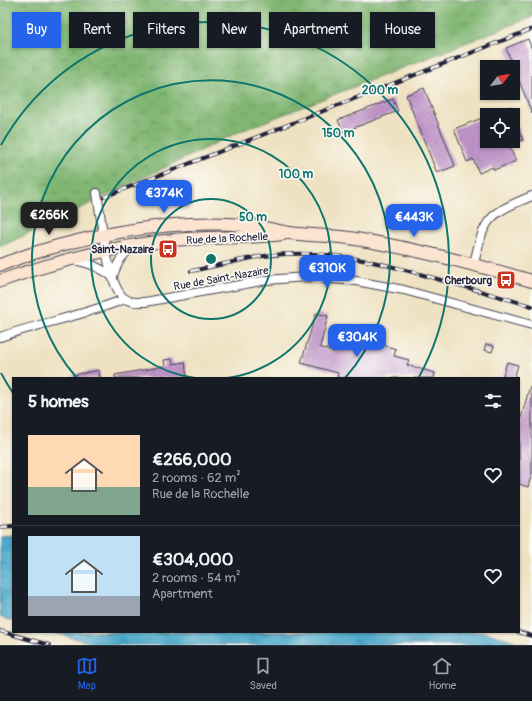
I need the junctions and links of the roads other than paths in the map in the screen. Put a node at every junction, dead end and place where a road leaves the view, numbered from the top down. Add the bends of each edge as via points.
1 (97, 193) dead end
2 (532, 196) edge
3 (290, 233) junction
4 (104, 236) junction
5 (135, 246) junction
6 (107, 250) junction
7 (69, 259) junction
8 (474, 264) junction
9 (0, 265) edge
10 (113, 277) junction
11 (532, 280) edge
12 (0, 281) edge
13 (125, 299) junction
14 (532, 325) edge
15 (0, 338) edge

1 - 4 street
2 - 8 street via 502,209 491,218 480,237
3 - 4 main road, Rue de la Rochelle via 245,225 211,224 163,226
3 - 5 main road, Rue de la Rochelle via 265,237 174,240
3 - 8 main road, Rue de la Rochelle via 357,239
4 - 6 street
4 - 9 main road, Rue de la Rochelle via 50,248
5 - 6 main road, Rue de la Rochelle
5 - 10 street via 119,260
6 - 7 main road, Rue de la Rochelle
6 - 10 street
7 - 10 street via 89,263
7 - 12 main road, Rue de la Rochelle
8 - 11 main road, Rue de la Rochelle
10 - 13 street via 116,287
13 - 14 street, Rue de Saint-Nazaire via 135,303 145,302 266,280 306,277 356,281 404,290
13 - 15 street, Rue de Saint-Nazaire

